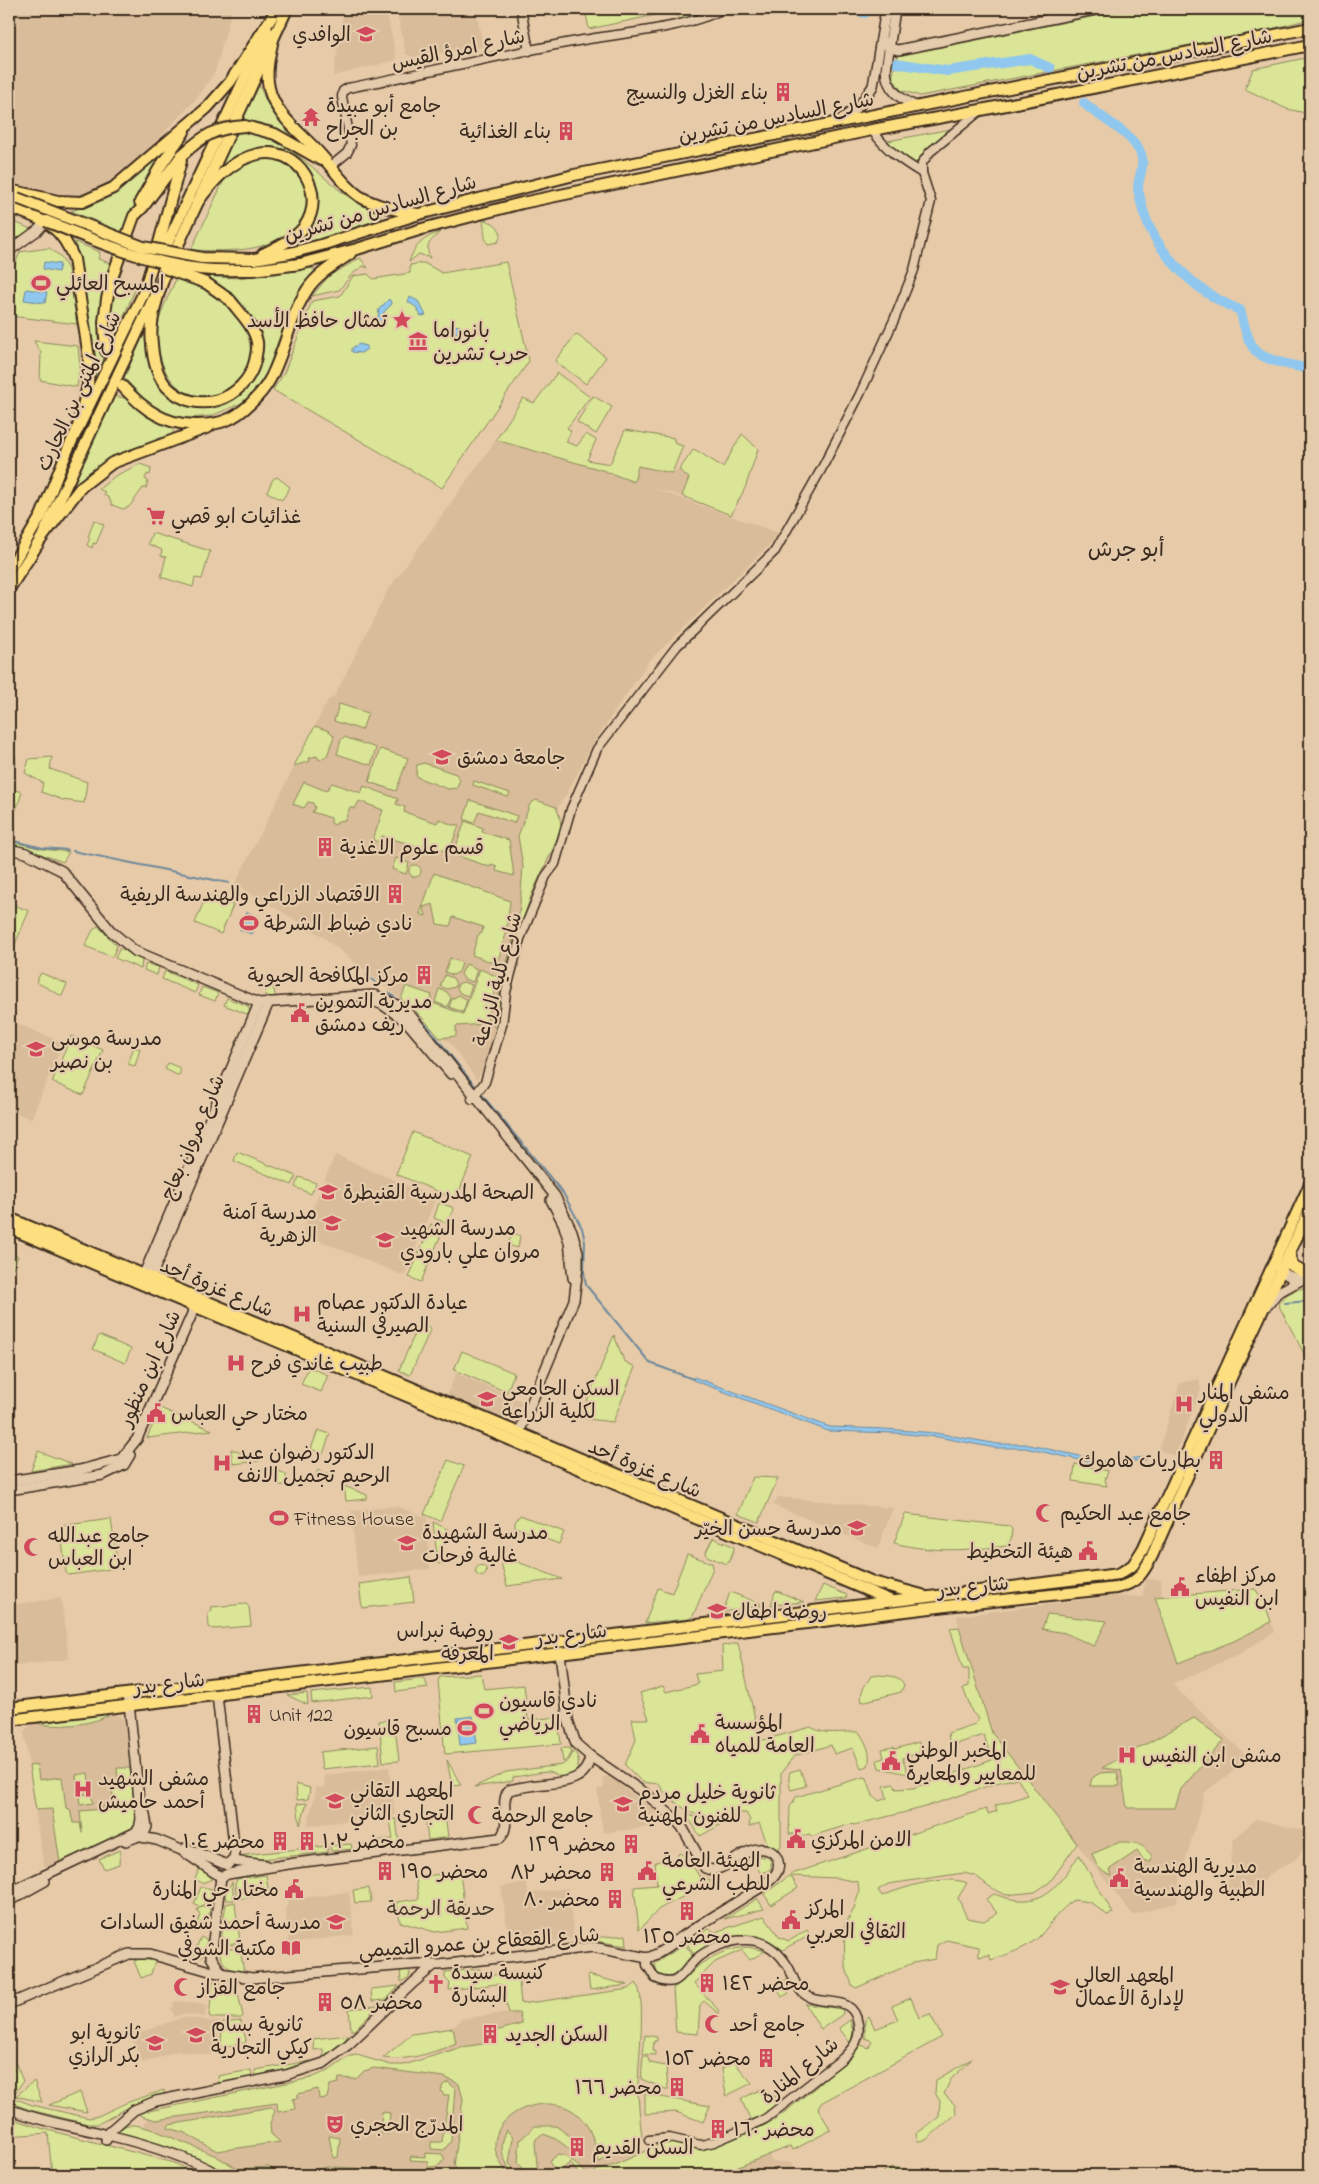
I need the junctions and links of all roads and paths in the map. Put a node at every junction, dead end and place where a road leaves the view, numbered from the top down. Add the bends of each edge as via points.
1 (277, 9) edge
2 (287, 9) edge
3 (521, 9) edge
4 (723, 9) edge
5 (886, 9) edge
6 (895, 9) edge
7 (1099, 9) edge
8 (1310, 28) edge
9 (274, 35) junction
10 (881, 40) junction
11 (1310, 45) edge
12 (890, 48) junction
13 (529, 51) junction
14 (917, 107) junction
15 (981, 110) junction
16 (834, 124) junction
17 (188, 125) junction
18 (872, 130) junction
19 (182, 155) junction
20 (330, 167) junction
21 (922, 173) junction
22 (9, 190) edge
23 (13, 196) edge
24 (197, 203) junction
25 (9, 207) edge
26 (9, 213) edge
27 (419, 214) junction
28 (134, 216) junction
29 (43, 220) junction
30 (98, 241) junction
31 (357, 249) junction
32 (9, 251) edge
33 (254, 259) junction
34 (164, 276) junction
35 (143, 294) junction
36 (106, 351) dead end
37 (122, 386) dead end
38 (227, 420) junction
39 (77, 431) junction
40 (41, 539) junction
41 (9, 570) edge
42 (9, 589) edge
43 (9, 848) edge
44 (264, 1002) junction
45 (474, 1097) junction
46 (1310, 1184) edge
47 (1310, 1209) edge
48 (9, 1218) edge
49 (1295, 1218) junction
50 (9, 1228) edge
51 (1290, 1253) junction
52 (1282, 1273) junction
53 (1308, 1275) edge
54 (145, 1281) junction
55 (1256, 1300) junction
56 (195, 1306) junction
57 (1262, 1313) junction
58 (519, 1433) junction
59 (135, 1443) junction
60 (9, 1481) edge
61 (9, 1490) edge
62 (1133, 1565) junction
63 (1114, 1576) junction
64 (1136, 1580) junction
65 (883, 1586) junction
66 (860, 1587) junction
67 (1116, 1588) junction
68 (940, 1596) junction
69 (893, 1602) junction
70 (860, 1606) junction
71 (912, 1611) junction
72 (890, 1613) junction
73 (559, 1642) junction
74 (560, 1653) junction
75 (128, 1694) junction
76 (217, 1695) junction
77 (9, 1708) edge
78 (130, 1709) junction
79 (9, 1720) edge
80 (590, 1756) junction
81 (141, 1830) junction
82 (273, 1866) junction
83 (224, 1868) junction
84 (9, 1892) edge
85 (9, 1901) edge
86 (211, 1957) junction
87 (647, 1958) junction
88 (410, 1964) junction
89 (433, 1966) junction
90 (196, 1967) junction
91 (222, 1974) junction
92 (413, 1983) junction
93 (9, 2004) edge
94 (9, 2108) edge
95 (9, 2115) edge
96 (107, 2137) junction
97 (649, 2140) dead end
98 (208, 2175) edge
99 (219, 2175) edge

1 - 17 main road via 230,82
1 - 35 main road, شارع المثنى بن الحارث
2 - 9 main road
3 - 13 street
4 - 13 street, شارع امرؤ القيس via 679,23
5 - 10 main road
6 - 12 main road
7 - 12 main road via 898,50
8 - 14 main road, شارع السادس من تشرين
9 - 20 main road via 267,69 268,87 273,99
9 - 24 main road
10 - 12 main road
10 - 16 main road via 871,91 860,105
11 - 15 main road, شارع السادس من تشرين
12 - 14 main road via 886,70 889,85 899,97
13 - 20 street, شارع امرؤ القيس via 346,88 342,97 351,145 347,153
14 - 16 main road, شارع السادس من تشرين
15 - 18 main road, شارع السادس من تشرين
15 - 21 street via 930,152 922,163
16 - 27 main road, شارع السادس من تشرين via 574,175
17 - 22 main road via 113,188 82,202 58,201
17 - 28 main road via 160,167
18 - 21 street via 882,145
18 - 31 main road, شارع السادس من تشرين via 522,202
19 - 20 main road, bridge via 212,132 245,126 275,134
19 - 28 main road
19 - 35 main road
20 - 27 main road via 360,196 387,208
21 - 45 street, شارع كلية الزراعة via 931,201 914,270 864,386 775,551 677,646 598,749 572,809 554,864 520,939 506,992 502,1025 485,1082
23 - 33 main road, شارع السادس من تشرين, bridge via 143,247 202,258
24 - 33 main road via 216,179 234,164 260,153 277,154 304,171 312,187 310,216 296,235
24 - 34 main road
25 - 29 main road
26 - 29 main road
27 - 33 main road, شارع السادس من تشرين via 321,245
28 - 36 main road via 107,299 104,322
29 - 30 main road, bridge
29 - 32 main road via 38,230
29 - 39 main road via 68,244 74,259 84,319 90,358 88,385
30 - 31 main road, شارع السادس من تشرين, bridge via 138,255 200,269 254,270 300,264
30 - 34 main road, bridge via 136,260 206,283 230,300 246,319 257,343 254,367 241,388 230,396 217,401 190,400 168,387 161,378 155,361 152,333
31 - 38 main road via 322,273 308,288 269,381 241,411
34 - 40 main road, شارع المثنى بن الحارث
35 - 39 main road, شارع المثنى بن الحارث
37 - 38 main road via 138,402 174,422 204,424
38 - 40 main road via 112,463 81,487
39 - 41 main road, شارع المثنى بن الحارث via 41,516
40 - 42 main road, شارع المثنى بن الحارث
43 - 44 main road via 62,871 111,931 135,951
44 - 45 main road via 358,995 383,1005 407,1022
44 - 54 main road, شارع مروان بعاج
45 - 58 main road via 550,1198 566,1232 576,1284 574,1300
46 - 49 main road
47 - 51 main road
48 - 54 main road, شارع غزوة أحد
49 - 52 main road via 1278,1264
49 - 55 main road
50 - 54 main road, شارع غزوة أحد
51 - 52 main road
51 - 53 main road via 1292,1266
52 - 53 main road
52 - 55 main road via 1266,1283
52 - 57 main road
53 - 57 main road via 1277,1293
54 - 56 main road, شارع غزوة أحد
54 - 58 main road, شارع غزوة أحد
55 - 62 main road
56 - 59 main road, شارع ابن منظور
56 - 66 main road, شارع غزوة أحد
57 - 64 main road via 1152,1556
58 - 65 main road, شارع غزوة أحد
59 - 60 main road, شارع ابن منظور via 121,1459 108,1463
59 - 61 main road, شارع ابن منظور via 124,1465 103,1475
62 - 63 main road, شارع بدر
62 - 64 main road via 1137,1570
63 - 67 main road
63 - 68 main road, شارع بدر
64 - 67 main road, شارع بدر
65 - 68 main road, شارع غزوة أحد via 925,1596
65 - 69 main road via 891,1593
66 - 69 main road, شارع غزوة أحد
66 - 70 main road via 866,1597
67 - 71 main road, شارع بدر
68 - 69 main road, شارع بدر
69 - 70 main road, شارع بدر
69 - 71 main road, شارع غزوة أحد
69 - 72 main road
70 - 73 main road, شارع بدر
71 - 72 main road, شارع بدر
72 - 74 main road, شارع بدر
73 - 74 main road
73 - 75 main road, شارع بدر
74 - 76 main road, شارع بدر
74 - 80 main road via 571,1735
75 - 77 main road, شارع بدر
75 - 78 main road
76 - 78 main road, شارع بدر
76 - 83 main road via 235,1852
78 - 79 main road, شارع بدر
78 - 81 main road
80 - 82 main road via 587,1767 577,1778 509,1790 505,1797 506,1830 500,1838
80 - 87 main road via 646,1794 673,1817 707,1869 717,1869 753,1850 768,1851 778,1860 777,1872 767,1882
81 - 83 main road
81 - 84 main road
81 - 85 main road
82 - 83 main road
82 - 83 main road
83 - 86 main road
86 - 90 main road
86 - 91 main road
87 - 89 main road, شارع القعقاع بن عمرو التميمي via 593,1947
87 - 97 street, شارع المنارة via 655,1978 669,1982 678,1978 702,1954 743,1940 760,1942 774,1949 784,1960 803,1993 811,1998 847,2006 854,2013 859,2028 855,2044 843,2058 758,2123 700,2145 669,2138
88 - 89 main road, شارع القعقاع بن عمرو التميمي
88 - 91 main road, شارع القعقاع بن عمرو التميمي via 252,1978
88 - 92 main road via 416,1971
89 - 92 main road
90 - 91 main road, شارع القعقاع بن عمرو التميمي
90 - 93 main road, شارع القعقاع بن عمرو التميمي via 150,1954 130,1954
92 - 96 main road via 349,2044 324,2063 286,2075 156,2101 134,2110
94 - 96 main road
95 - 96 main road via 33,2123
96 - 98 main road
96 - 99 main road via 191,2161

